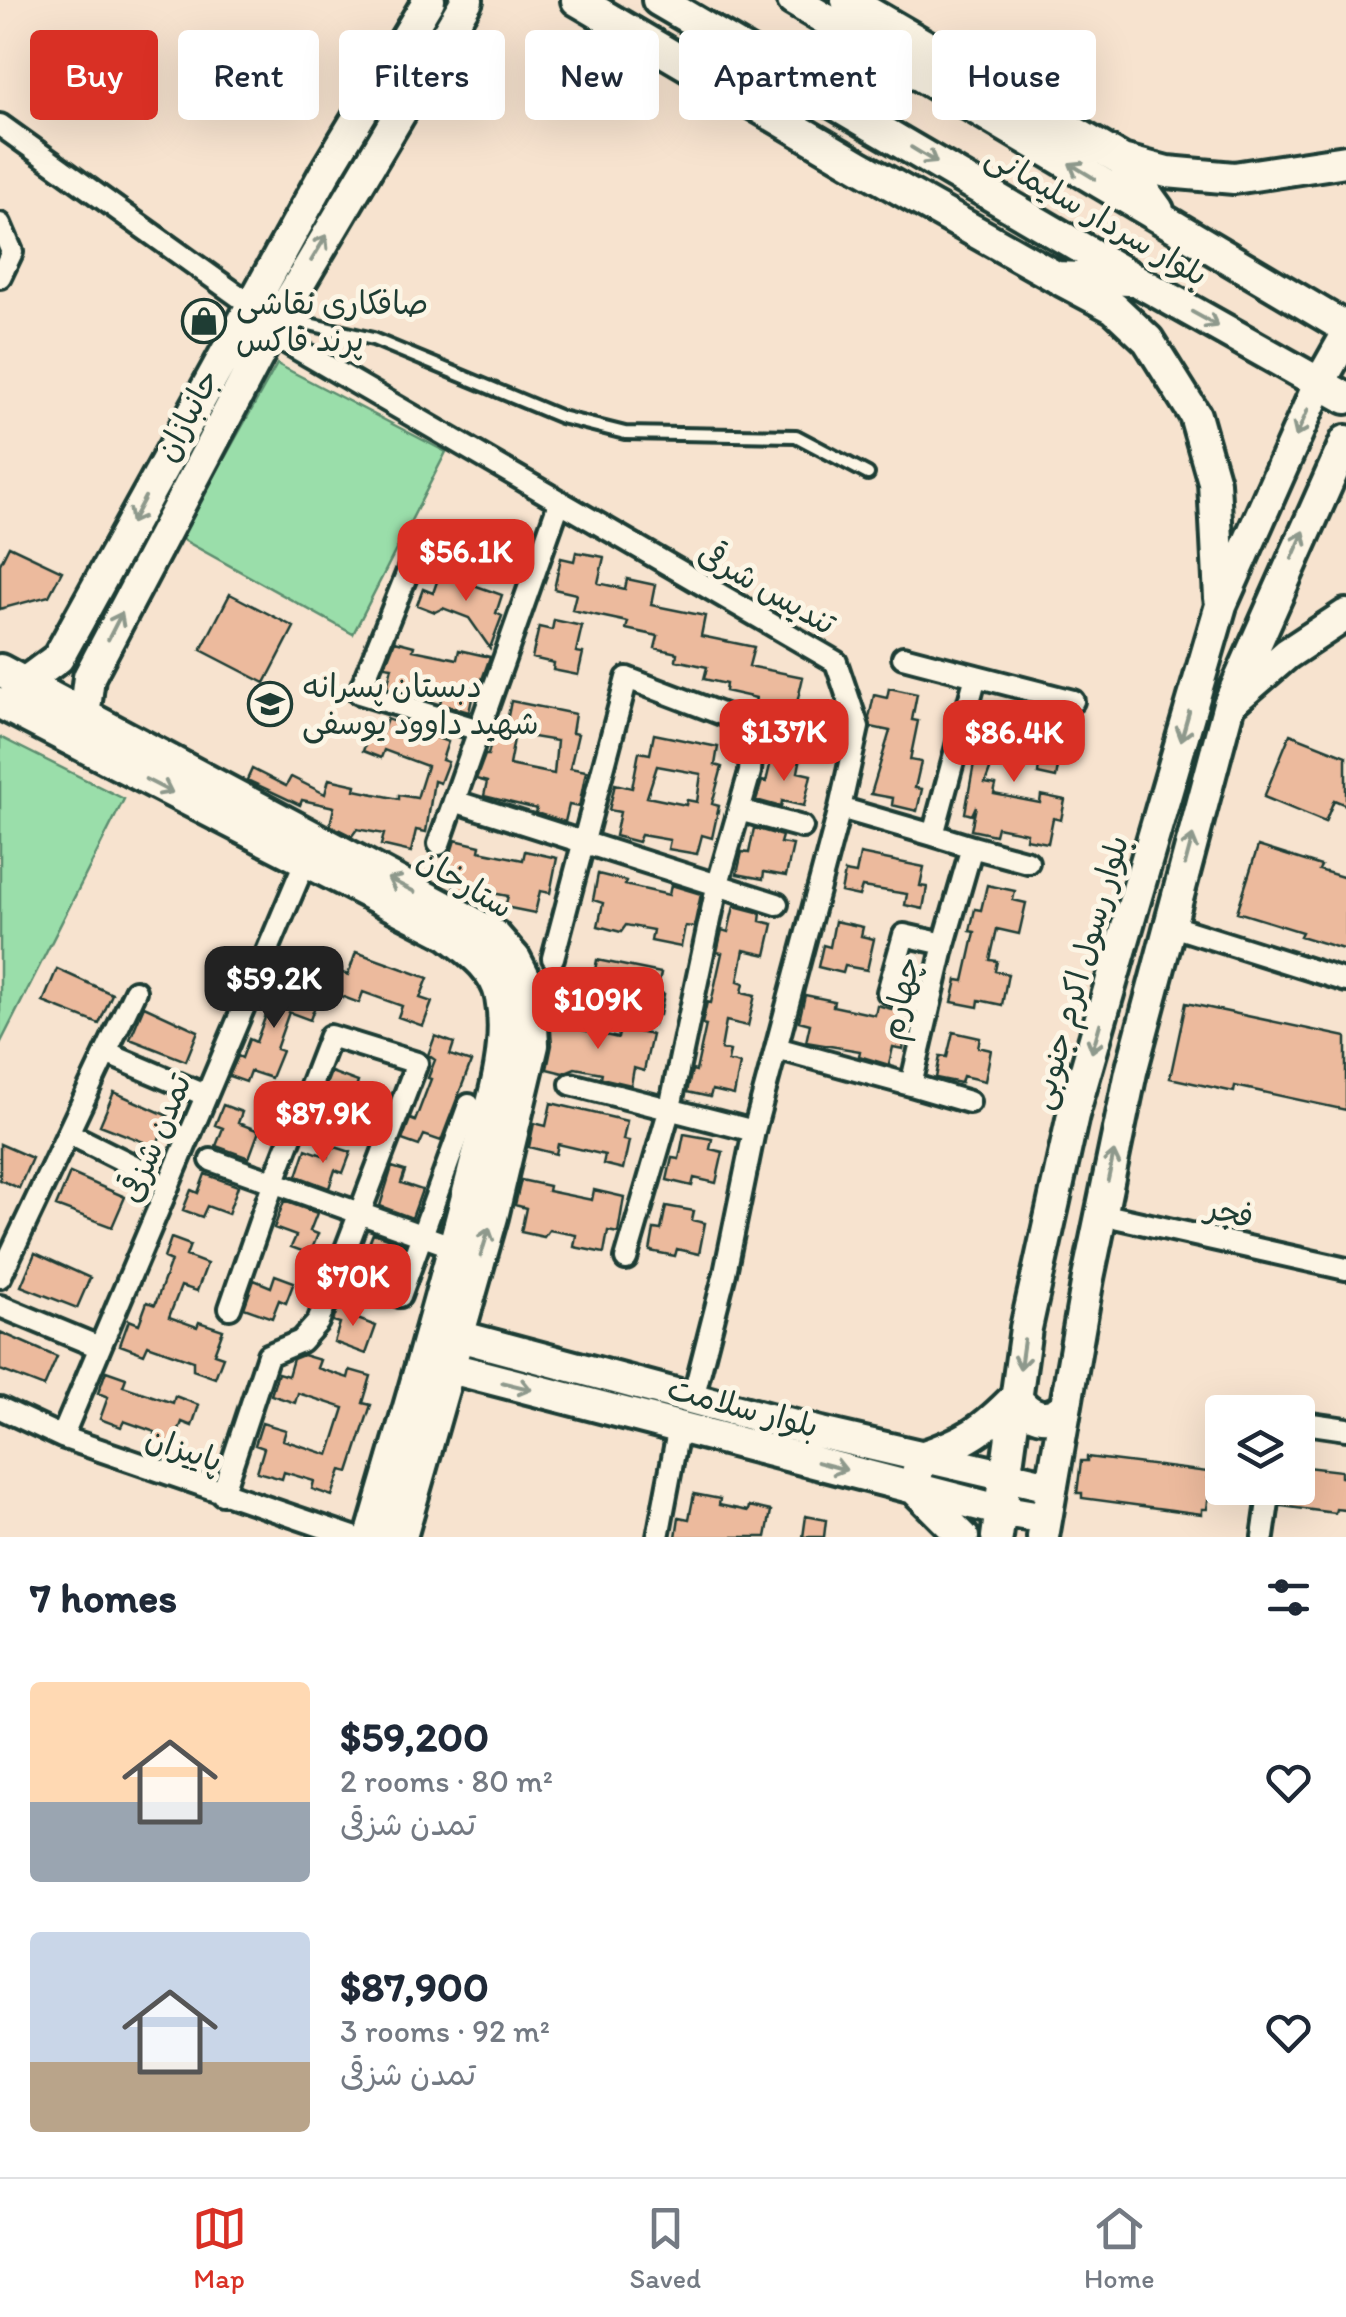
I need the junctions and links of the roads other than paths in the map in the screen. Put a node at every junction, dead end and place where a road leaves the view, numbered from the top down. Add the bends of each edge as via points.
1 (429, 0) edge
2 (466, 0) edge
3 (577, 0) edge
4 (658, 0) edge
5 (793, 0) edge
6 (847, 0) edge
7 (914, 56) junction
8 (0, 124) edge
9 (880, 128) junction
10 (1122, 160) junction
11 (1346, 161) edge
12 (859, 166) junction
13 (1166, 220) junction
14 (0, 224) edge
15 (0, 277) edge
16 (1056, 277) junction
17 (1136, 280) junction
18 (250, 305) junction
19 (1346, 328) edge
20 (270, 333) junction
21 (1346, 336) edge
22 (1333, 391) edge
23 (1346, 441) edge
24 (868, 474) dead end
25 (558, 503) junction
26 (416, 554) dead end
27 (1220, 604) junction
28 (1346, 615) edge
29 (903, 657) dead end
30 (976, 676) junction
31 (8, 691) edge
32 (1073, 701) dead end
33 (1229, 704) junction
34 (78, 729) junction
35 (480, 730) junction
36 (454, 802) junction
37 (840, 808) junction
38 (740, 810) junction
39 (802, 827) dead end
40 (934, 834) junction
41 (440, 844) dead end
42 (584, 844) junction
43 (972, 847) junction
44 (306, 862) junction
45 (1028, 862) dead end
46 (717, 887) junction
47 (778, 904) dead end
48 (1169, 925) junction
49 (944, 944) junction
50 (553, 958) dead end
51 (1346, 981) edge
52 (135, 991) dead end
53 (929, 1006) junction
54 (776, 1048) junction
55 (106, 1053) junction
56 (571, 1084) dead end
57 (911, 1085) junction
58 (205, 1096) junction
59 (969, 1102) dead end
60 (469, 1106) dead end
61 (670, 1108) junction
62 (754, 1131) junction
63 (68, 1133) junction
64 (211, 1160) dead end
65 (144, 1171) dead end
66 (274, 1181) junction
67 (360, 1213) junction
68 (1101, 1214) junction
69 (422, 1235) junction
70 (454, 1247) junction
71 (626, 1259) dead end
72 (1346, 1269) edge
73 (337, 1273) junction
74 (0, 1277) edge
75 (0, 1306) edge
76 (230, 1308) dead end
77 (445, 1332) junction
78 (99, 1347) junction
79 (436, 1364) junction
80 (1016, 1397) junction
81 (693, 1398) junction
82 (1065, 1406) junction
83 (0, 1408) edge
84 (1315, 1424) edge
85 (679, 1426) junction
86 (1346, 1429) edge
87 (62, 1438) junction
88 (921, 1457) junction
89 (1004, 1477) junction
90 (1050, 1486) junction
91 (914, 1488) junction
92 (222, 1494) junction
93 (1268, 1505) edge
94 (998, 1524) edge
95 (1044, 1527) edge
96 (352, 1537) edge
97 (372, 1537) edge
98 (401, 1537) edge
99 (658, 1537) edge
100 (963, 1537) edge
101 (1263, 1537) edge

1 - 18 main road, جانبازان
20 -> 2 main road, جانبازان
3 - 12 main road
4 - 9 main road, بلوار سردار سلیمانی
5 - 7 main road, بلوار سردار سلیمانی
6 - 7 main road
7 - 10 main road
13 -> 7 main road, بلوار سردار سلیمانی
8 - 18 street
9 - 12 main road
9 -> 17 main road, بلوار سردار سلیمانی
10 - 11 main road via 1234,178
10 - 13 main road
12 - 16 main road
13 - 19 main road, بلوار سردار سلیمانی
14 - 15 street via 12,252
16 - 17 main road
16 - 27 main road via 1114,308 1148,340 1195,415 1214,482
17 -> 22 main road, بلوار سردار سلیمانی
18 -> 31 main road, جانبازان via 58,658
20 - 24 lane via 301,322 374,339 560,418 625,433 796,436
20 - 25 street, تندیس شرقی
34 -> 20 main road, جانبازان via 89,678
21 - 22 main road, بلوار رسول اکرم جنوبی
22 -> 27 main road, بلوار رسول اکرم جنوبی
33 -> 23 main road
25 - 35 street
25 - 37 street, تندیس شرقی via 836,662 858,726
26 - 35 street via 359,693
27 -> 80 main road, بلوار رسول اکرم جنوبی via 1074,1115
28 - 33 main road
29 - 30 street
30 - 32 street
30 - 40 street
31 - 34 main road
48 -> 33 main road
34 -> 44 main road, ستارخان
77 -> 34 main road, ستارخان via 492,1218 533,1046 530,988 516,959 465,918
35 - 36 street
36 - 41 street
36 - 42 street
37 - 40 street
37 - 54 street, تندیس شرقی
38 - 39 street
38 - 42 street via 753,726 627,678
38 - 46 street
40 - 43 street
42 - 46 street
42 - 50 street
43 - 45 street
43 - 49 street, چهارم
44 - 58 street, تمدن شزقی
44 - 70 main road, ستارخان via 448,934 480,960 500,993 500,1067
46 - 47 street
46 - 61 street
48 - 51 street
68 -> 48 main road
49 - 53 street, چهارم
49 - 53 street via 904,935 888,992
52 - 55 street
53 - 57 street, چهارم
54 - 57 street, چهارم
54 - 62 street, تندیس شرقی
55 - 58 street
55 - 63 street
56 - 61 street
57 - 59 street
58 - 78 street, تمدن شزقی
60 - 69 street
61 - 62 street
61 - 71 street
62 - 81 street, تندیس شرقی
63 - 65 street
63 - 74 street
64 - 66 street
66 - 67 street
66 - 67 street via 330,1036 415,1062
66 - 76 street
67 - 69 street
67 - 73 street
68 - 72 street, فجر
68 - 82 main road
69 - 70 street
69 - 73 street via 400,1296
70 - 77 main road, ستارخان
73 - 92 street via 318,1322 301,1341 268,1354
75 - 78 street
77 - 79 main road
77 - 81 main road, بلوار سلامت
78 - 87 street, تمدن شزقی
79 -> 85 main road, بلوار سلامت
79 - 97 main road
79 - 98 main road
80 - 82 main road via 1038,1416
80 - 88 main road via 988,1426
80 - 89 main road, بلوار رسول اکرم جنوبی
81 - 88 main road, بلوار سلامت
82 - 90 main road
83 - 87 street, پاییزان
84 - 86 street
85 -> 91 main road, بلوار سلامت
85 - 99 street
87 - 92 street, پاییزان
88 - 89 main road, بلوار سلامت
88 - 91 main road
89 - 90 main road, بلوار سلامت
89 - 94 main road, بلوار رسول اکرم جنوبی
90 - 95 main road
91 - 94 main road, بلوار سلامت
91 - 100 main road
92 - 96 street, پاییزان
93 - 101 street
94 - 95 main road, بلوار سلامت

